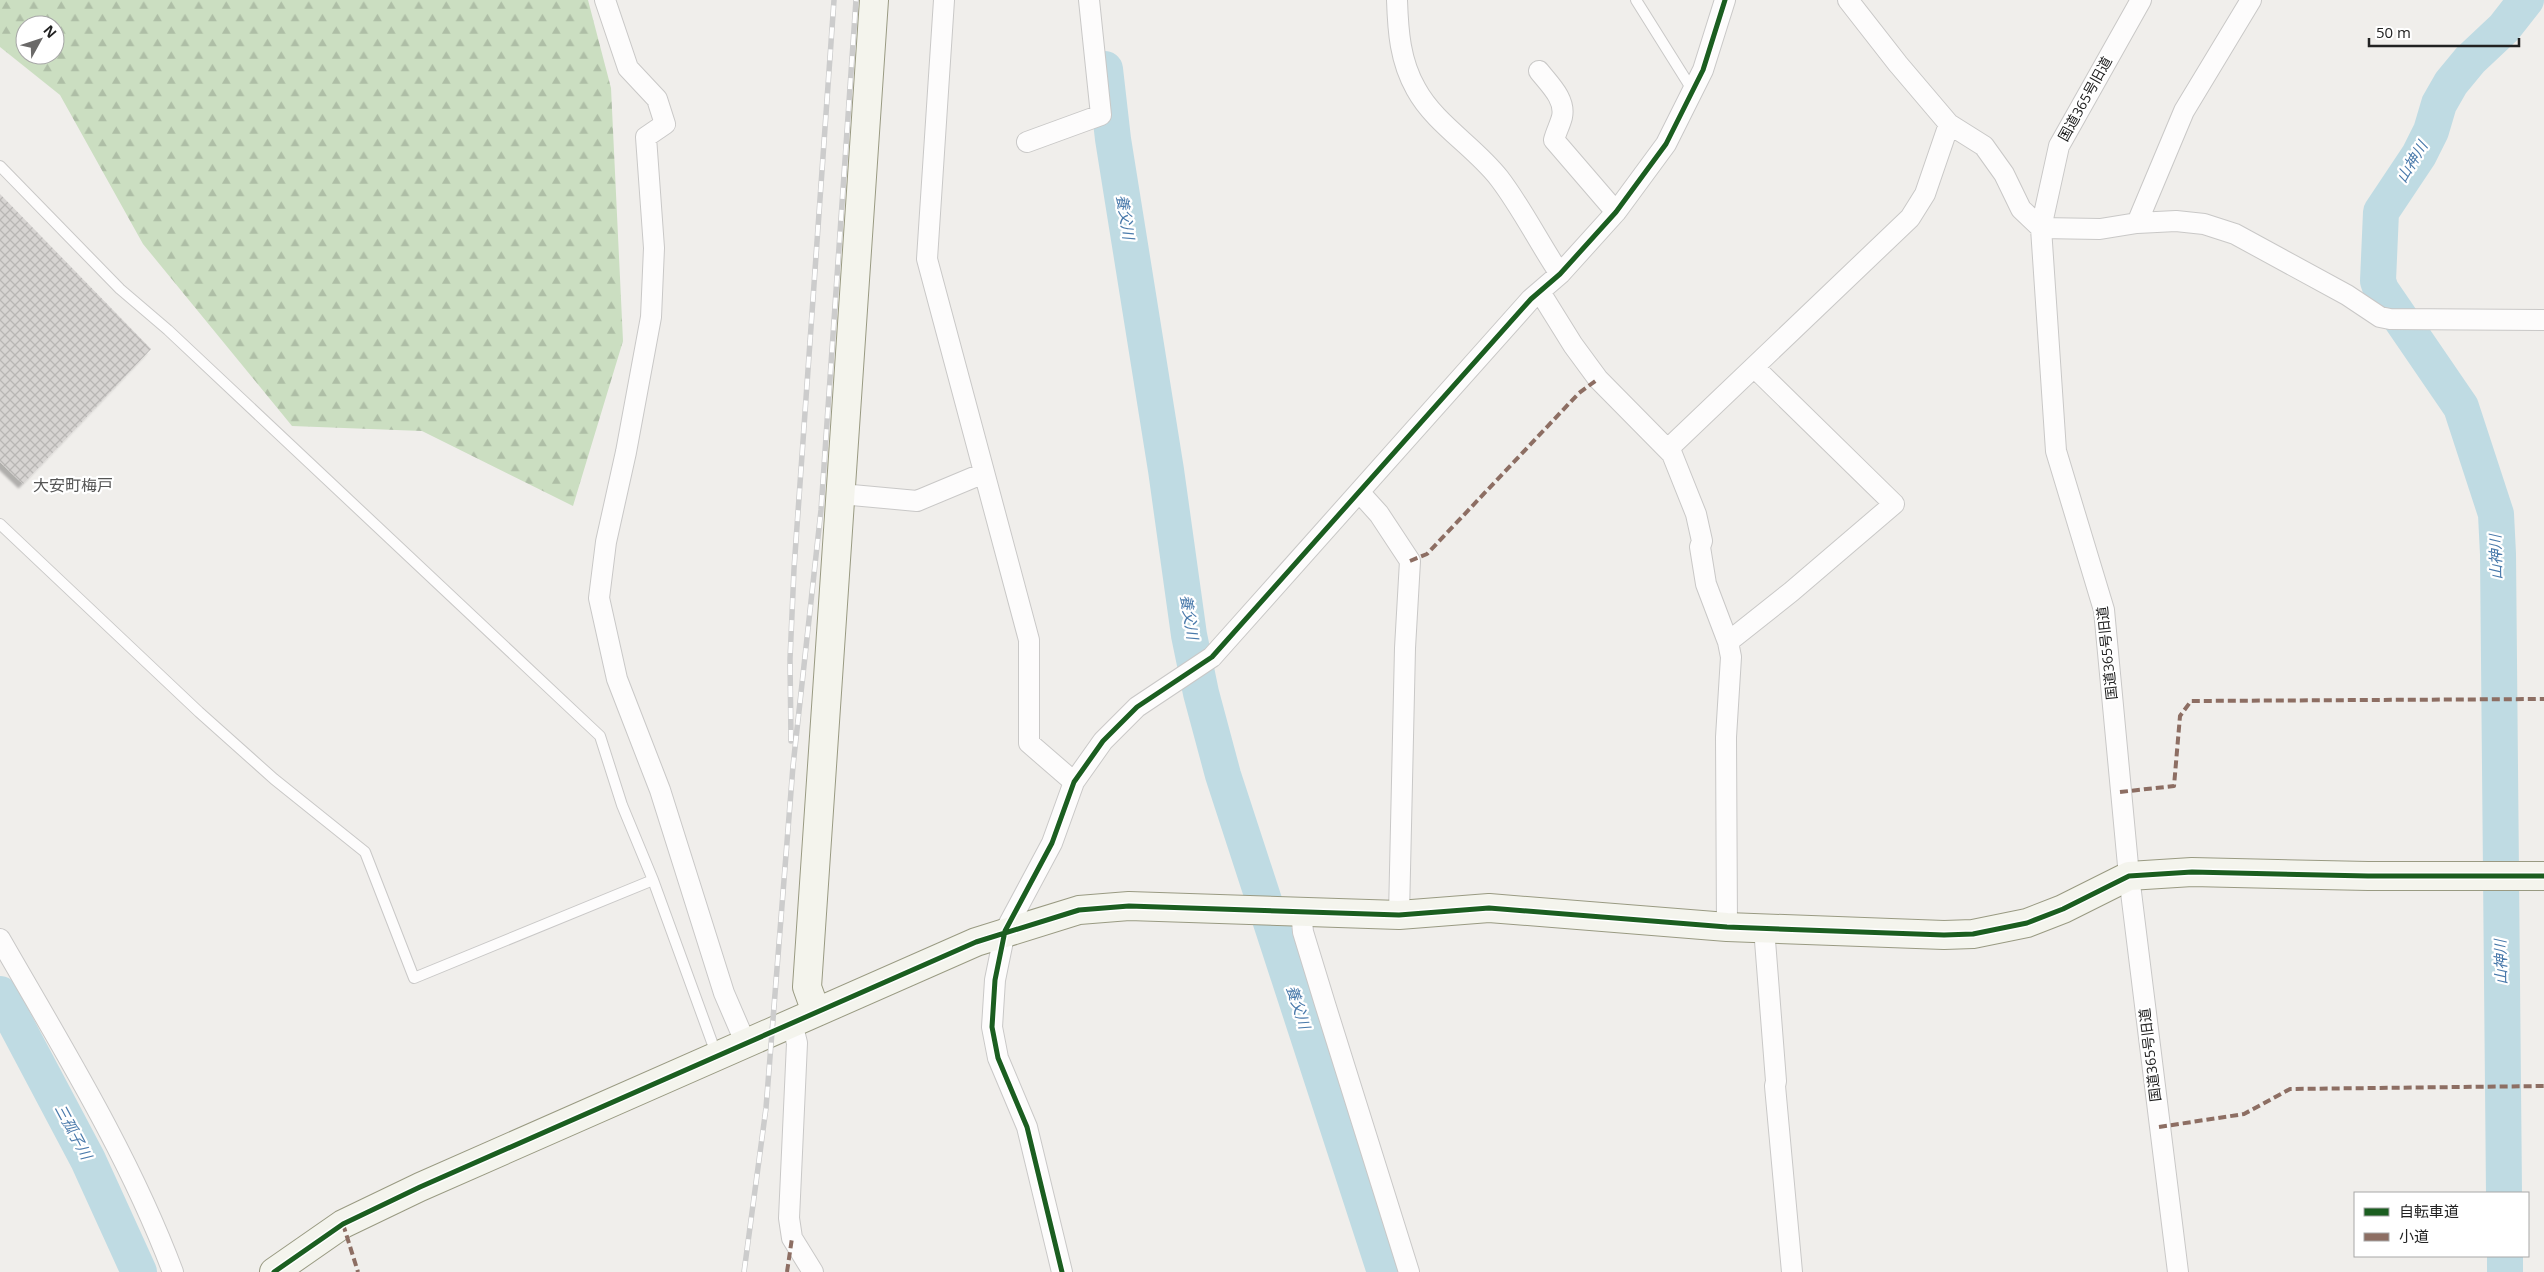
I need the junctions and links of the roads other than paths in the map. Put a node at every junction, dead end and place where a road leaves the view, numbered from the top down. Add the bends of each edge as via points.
1 (605, 0) edge
2 (874, 0) edge
3 (944, 0) edge
4 (1089, 0) edge
5 (1397, 0) edge
6 (1636, 0) edge
7 (1726, 0) edge
8 (1848, 0) edge
9 (2140, 0) edge
10 (2251, 0) edge
11 (1539, 71) dead end
12 (1694, 93) junction
13 (1949, 124) junction
14 (1027, 142) dead end
15 (0, 166) edge
16 (1616, 212) junction
17 (2137, 223) junction
18 (2041, 228) junction
19 (1560, 274) junction
20 (1540, 292) junction
21 (2544, 320) edge
22 (1754, 367) junction
23 (1668, 449) junction
24 (984, 473) junction
25 (1360, 493) junction
26 (842, 494) junction
27 (0, 524) edge
28 (1728, 642) junction
29 (1074, 782) junction
30 (2129, 876) junction
31 (2533, 876) edge
32 (653, 880) junction
33 (1295, 910) junction
34 (1399, 915) junction
35 (1728, 927) junction
36 (1764, 928) junction
37 (1005, 931) junction
38 (0, 939) edge
39 (804, 1018) junction
40 (746, 1044) junction
41 (717, 1057) junction
42 (173, 1272) edge
43 (274, 1272) edge
44 (813, 1272) edge
45 (1062, 1272) edge
46 (1409, 1272) edge
47 (1792, 1272) edge
48 (2178, 1272) edge

1 - 40 street via 628,68 657,99 665,124 646,138 654,248 651,317 606,542 599,598 617,679 660,790 724,993
2 - 26 street
3 - 24 street via 927,259
4 - 14 street via 1101,115
5 - 19 street via 1399,42 1416,89 1434,112 1500,179
6 - 12 lane
7 - 12 street
8 - 13 street
9 - 18 street, 国道365号旧道 via 2059,146
10 - 17 street via 2184,111
11 - 16 street via 1557,93 1562,105 1554,140
12 - 16 street via 1666,144
13 - 18 street via 1984,146 2004,174 2021,209
13 - 22 street via 1925,194 1910,218
15 - 32 lane via 120,289 168,330 600,736 622,805
16 - 19 street
17 - 18 street via 2100,229
17 - 21 street via 2204,224 2236,234 2380,317
18 - 30 street, 国道365号旧道 via 2056,451 2104,610
19 - 20 street
20 - 23 street via 1598,379
20 - 25 street
22 - 23 street
22 - 28 street via 1894,504
23 - 28 street via 1696,514 1706,584
24 - 26 street via 917,501
24 - 29 street via 1029,640 1029,743
25 - 29 street via 1212,657 1137,707 1103,741
25 - 34 street via 1379,514 1410,561
26 - 39 street
27 - 32 lane via 199,712 274,779 365,852 414,978
28 - 35 street via 1731,657 1726,737
29 - 37 street via 1052,843
30 - 31 street via 2192,872
30 - 36 street via 2064,909 2027,923 1992,931 1944,935
30 - 48 street, 国道365号旧道
32 - 41 lane
33 - 34 street
33 - 37 street via 1107,907 1079,910
33 - 46 street
34 - 35 street via 1489,908
35 - 36 street
36 - 47 street
37 - 39 street
37 - 45 street via 995,980 992,1028 998,1058 1027,1126
38 - 42 street via 104,1122
39 - 40 street
39 - 44 street via 796,1043 790,1218 792,1238
40 - 41 street
41 - 43 street via 378,1206 343,1224

